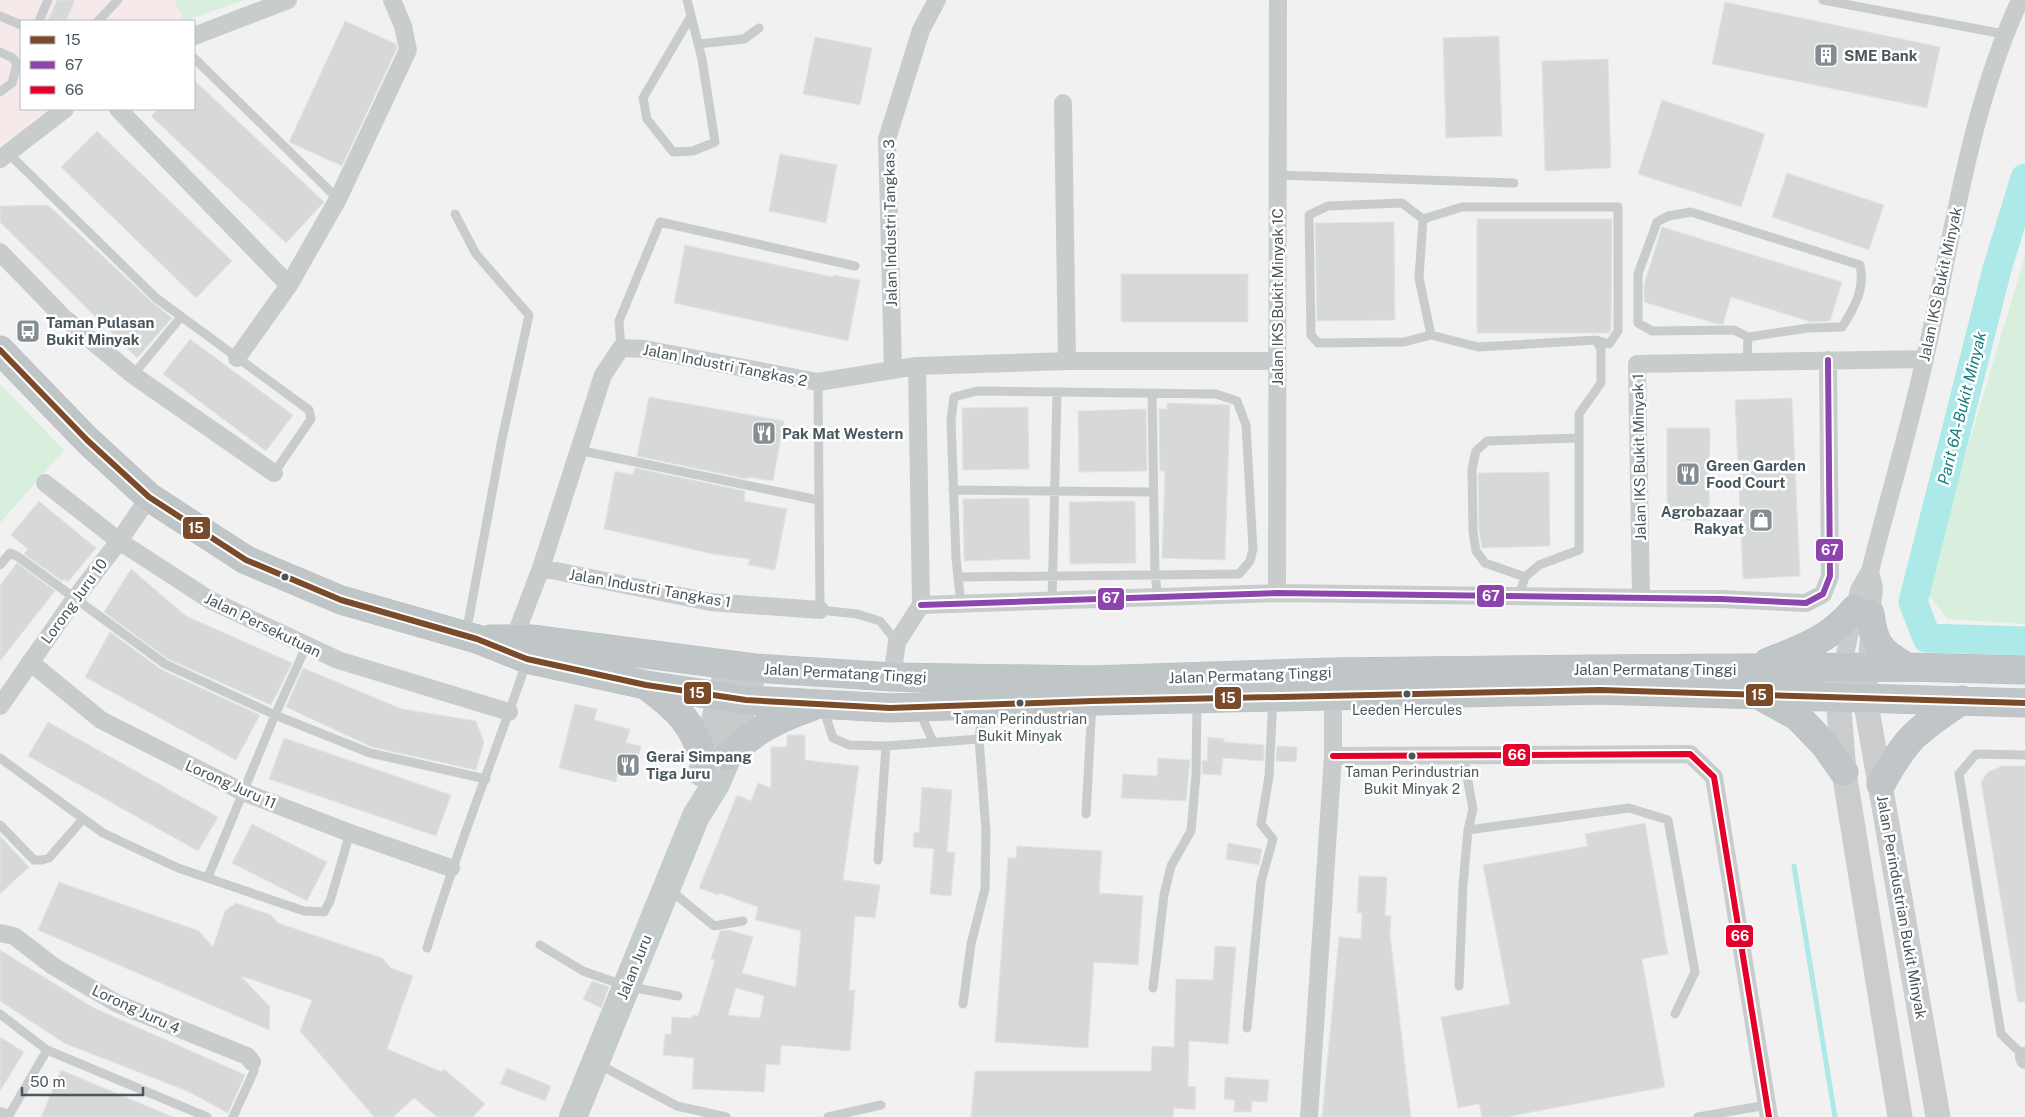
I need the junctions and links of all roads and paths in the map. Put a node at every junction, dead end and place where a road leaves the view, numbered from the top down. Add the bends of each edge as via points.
1 (48, 0) edge
2 (118, 0) edge
3 (288, 0) edge
4 (392, 0) edge
5 (687, 0) edge
6 (937, 0) edge
7 (1278, 0) edge
8 (1823, 0) edge
9 (2020, 0) edge
10 (0, 16) edge
11 (691, 16) junction
12 (39, 20) edge
13 (99, 20) edge
14 (20, 25) edge
15 (759, 28) dead end
16 (2004, 34) junction
17 (195, 36) edge
18 (698, 44) junction
19 (0, 52) edge
20 (195, 59) edge
21 (0, 92) edge
22 (1063, 103) dead end
23 (64, 110) edge
24 (119, 110) edge
25 (4, 156) edge
26 (1277, 174) junction
27 (1514, 183) dead end
28 (338, 199) junction
29 (455, 214) dead end
30 (1423, 219) junction
31 (0, 252) edge
32 (855, 266) dead end
33 (289, 285) junction
34 (181, 317) junction
35 (1431, 335) junction
36 (1748, 337) junction
37 (1596, 340) junction
38 (621, 348) junction
39 (0, 350) edge
40 (237, 358) junction
41 (1925, 358) junction
42 (1828, 360) junction
43 (1067, 361) junction
44 (1277, 361) junction
45 (1747, 362) junction
46 (917, 366) junction
47 (893, 369) junction
48 (133, 375) junction
49 (818, 382) junction
50 (1057, 392) junction
51 (1152, 393) junction
52 (1579, 438) junction
53 (578, 450) junction
54 (274, 474) joint
55 (45, 483) dead end
56 (953, 490) junction
57 (1054, 491) junction
58 (1153, 492) junction
59 (149, 497) junction
60 (818, 500) junction
61 (119, 541) junction
62 (0, 565) edge
63 (541, 568) junction
64 (1155, 575) junction
65 (1052, 576) junction
66 (958, 577) junction
67 (1525, 577) junction
68 (1277, 593) junction
69 (1519, 596) junction
70 (1158, 598) junction
71 (1641, 598) junction
72 (74, 600) junction
73 (1052, 602) junction
74 (921, 605) junction
75 (962, 605) junction
76 (820, 610) junction
77 (1863, 612) junction
78 (471, 638) junction
79 (897, 642) junction
80 (306, 647) junction
81 (521, 649) junction
82 (30, 662) junction
83 (741, 666) junction
84 (1854, 667) junction
85 (1907, 667) junction
86 (1752, 668) junction
87 (2025, 670) edge
88 (892, 677) junction
89 (1333, 684) junction
90 (646, 685) junction
91 (1272, 686) junction
92 (1197, 688) junction
93 (1092, 691) junction
94 (1760, 696) junction
95 (1838, 697) junction
96 (734, 698) junction
97 (1865, 698) junction
98 (1962, 700) junction
99 (822, 703) junction
100 (2025, 703) edge
101 (0, 706) edge
102 (983, 706) junction
103 (918, 707) junction
104 (509, 712) junction
105 (275, 715) junction
106 (980, 739) junction
107 (933, 742) junction
108 (886, 746) junction
109 (1463, 755) junction
110 (2025, 755) edge
111 (1333, 756) junction
112 (0, 758) edge
113 (716, 758) junction
114 (1844, 772) junction
115 (486, 779) junction
116 (1881, 784) junction
117 (243, 792) junction
118 (1086, 814) dead end
119 (83, 819) junction
120 (0, 825) edge
121 (1468, 830) junction
122 (350, 833) junction
123 (878, 860) dead end
124 (451, 868) junction
125 (208, 877) junction
126 (667, 887) junction
127 (743, 921) dead end
128 (0, 932) edge
129 (540, 946) dead end
130 (427, 948) dead end
131 (626, 986) junction
132 (1459, 986) dead end
133 (1153, 988) dead end
134 (678, 996) dead end
135 (963, 1004) dead end
136 (0, 1014) edge
137 (1675, 1014) dead end
138 (1247, 1028) dead end
139 (47, 1050) junction
140 (2025, 1058) edge
141 (252, 1062) joint
142 (595, 1062) junction
143 (881, 1105) dead end
144 (1768, 1111) edge
145 (1719, 1115) edge
146 (8, 1117) edge
147 (207, 1117) edge
148 (233, 1117) edge
149 (573, 1117) edge
150 (726, 1117) edge
151 (828, 1117) edge
152 (1309, 1117) edge
153 (1698, 1117) edge
154 (1900, 1117) edge
155 (1938, 1117) edge

1 - 12 lane
2 - 13 lane
3 - 17 street
4 - 28 street via 403,26 408,50
5 - 11 lane
6 - 47 street, Jalan Industri Tangkas 3 via 921,30 887,139
7 - 26 street, Jalan IKS Bukit Minyak 1C
8 - 16 lane
9 - 16 street, Jalan IKS Bukit Minyak
10 - 14 lane
11 - 18 lane
11 - 18 lane via 643,98 646,119 673,152 694,150 715,142
15 - 18 lane via 744,39
16 - 41 street, Jalan IKS Bukit Minyak via 1962,178
19 - 21 lane via 14,58 17,64 12,83
20 - 28 lane
22 - 43 street
23 - 25 street
24 - 33 street
25 - 34 lane via 156,298
26 - 27 lane
26 - 44 street, Jalan IKS Bukit Minyak 1C
28 - 33 street
29 - 78 lane via 476,254 529,316 502,439
30 - 35 lane via 1419,278
30 - 35 lane via 1402,203 1328,206 1309,215 1310,335 1318,343 1404,342
30 - 37 lane via 1462,207 1618,207 1618,331 1609,344
31 - 48 street via 63,317
32 - 38 lane via 660,222 618,321
33 - 40 street
34 - 40 lane
34 - 48 lane
35 - 37 lane via 1478,347
36 - 36 lane via 1734,330 1652,331 1638,323 1638,274 1658,222 1668,216 1691,212 1860,265 1863,279 1856,306 1842,327 1808,328
36 - 45 lane
37 - 52 lane via 1601,349 1601,383 1579,414
38 - 49 street, Jalan Industri Tangkas 2 via 644,349
38 - 53 street via 603,375
39 - 59 highway, Jalan Permatang Tinggi via 87,440
40 - 54 lane via 309,410 311,419
41 - 42 street, Jalan IKS Bukit Minyak 1
41 - 77 street, Jalan IKS Bukit Minyak via 1870,571 1859,590
42 - 45 street, Jalan IKS Bukit Minyak 1
42 - 71 street via 1830,576 1823,594 1806,603
43 - 44 street, Jalan Industri Tangkas 2
43 - 46 street, Jalan Industri Tangkas 2
44 - 68 street, Jalan IKS Bukit Minyak 1C
45 - 71 street, Jalan IKS Bukit Minyak 1 via 1637,364
46 - 47 street, Jalan Industri Tangkas 2
46 - 74 street
47 - 49 street, Jalan Industri Tangkas 2
48 - 54 street
49 - 60 lane
50 - 51 lane
50 - 56 lane via 977,391 954,397 951,420
50 - 57 lane
51 - 58 lane
51 - 64 lane via 1216,394 1237,401 1246,425 1253,548 1250,561 1239,574
52 - 67 lane via 1579,550 1539,565
52 - 67 lane via 1487,441 1476,451 1472,469 1472,532 1476,550 1485,563
53 - 60 lane
53 - 63 street
55 - 61 street, Jalan Persekutuan
56 - 57 lane
56 - 66 lane
57 - 58 lane
57 - 65 lane
58 - 64 lane
59 - 61 street, Lorong Juru 10
59 - 78 highway, Jalan Permatang Tinggi via 246,560 341,600
60 - 76 lane
61 - 72 street, Lorong Juru 10
61 - 80 street, Jalan Persekutuan via 210,600
62 - 72 lane via 10,553 17,556
63 - 76 street, Jalan Industri Tangkas 1 via 710,602
63 - 81 street
64 - 65 lane
64 - 70 lane
65 - 66 lane
65 - 73 lane
66 - 75 lane
67 - 69 lane
68 - 69 street
68 - 70 street
69 - 71 street
70 - 73 street
72 - 82 street, Lorong Juru 10
72 - 105 lane via 165,664
73 - 75 street
74 - 75 street
74 - 79 street
76 - 79 lane via 857,614 880,621
77 - 84 street, Jalan IKS Bukit Minyak
77 - 84 street, Jalan IKS Bukit Minyak
77 - 85 highway via 1880,649
77 - 86 highway via 1813,645
78 - 81 highway, Jalan Permatang Tinggi
79 - 88 street
80 - 104 street, Jalan Persekutuan via 338,660
80 - 105 lane
81 - 83 highway, Jalan Permatang Tinggi via 566,642
81 - 90 highway, Jalan Permatang Tinggi
81 - 104 lane
82 - 101 street, Lorong Juru 10
82 - 117 street, Lorong Juru 11 via 101,720
83 - 88 highway, Jalan Permatang Tinggi
83 - 96 main road, Jalan Juru
84 - 85 highway, Jalan Permatang Tinggi
84 - 86 highway, Jalan Permatang Tinggi
84 - 95 main road
84 - 97 main road, Jalan Perindustrian Bukit Minyak
85 - 87 highway, Jalan Permatang Tinggi
86 - 89 highway, Jalan Permatang Tinggi
88 - 93 highway, Jalan Permatang Tinggi
89 - 91 highway, Jalan Permatang Tinggi
89 - 94 highway, Jalan Permatang Tinggi
89 - 111 street
90 - 96 highway, Jalan Permatang Tinggi
90 - 113 highway via 688,721 698,741
91 - 92 highway, Jalan Permatang Tinggi
91 - 138 lane via 1269,776 1261,824 1273,839 1261,882
92 - 93 highway, Jalan Permatang Tinggi
92 - 133 lane via 1196,775 1191,831 1171,866 1164,895
93 - 102 highway, Jalan Permatang Tinggi
93 - 118 lane
94 - 95 highway, Jalan Permatang Tinggi
94 - 114 highway via 1797,716 1825,745
95 - 97 highway, Jalan Permatang Tinggi
95 - 114 main road
96 - 99 highway, Jalan Permatang Tinggi
96 - 113 main road, Jalan Juru
97 - 98 highway, Jalan Permatang Tinggi
97 - 116 main road, Jalan Perindustrian Bukit Minyak
98 - 100 highway, Jalan Permatang Tinggi
98 - 116 highway via 1923,726 1906,742
99 - 103 highway, Jalan Permatang Tinggi
99 - 108 lane via 833,738 849,745
99 - 113 highway via 766,725
102 - 103 highway, Jalan Permatang Tinggi
102 - 106 lane
103 - 107 lane
104 - 115 lane
105 - 115 lane via 370,753
105 - 117 lane
106 - 107 lane
106 - 135 lane via 986,832 985,889 970,944
107 - 108 lane
108 - 123 lane
109 - 111 street
109 - 121 lane via 1473,810
109 - 144 street via 1690,754 1714,777
110 - 140 lane via 1976,754 1959,774 2001,1034
111 - 152 street
112 - 119 lane
113 - 126 main road, Jalan Juru via 716,784 696,816
114 - 154 main road
115 - 124 lane
116 - 155 main road, Jalan Perindustrian Bukit Minyak
117 - 122 street, Lorong Juru 11
117 - 125 lane
119 - 120 lane via 49,858 42,860 34,860
119 - 125 lane via 102,833 178,868
121 - 132 lane
121 - 137 lane via 1629,808 1668,820 1695,972
122 - 124 street, Lorong Juru 11
122 - 125 lane via 324,912 304,911
124 - 130 lane
126 - 127 lane via 714,926
126 - 131 main road, Jalan Juru
128 - 141 street, Lorong Juru 4 via 14,936 53,966 118,1004 247,1056
129 - 131 lane via 583,971
131 - 134 lane
131 - 142 main road, Jalan Juru
136 - 139 lane
139 - 146 lane
139 - 147 lane
141 - 148 lane via 254,1071
142 - 149 main road, Jalan Juru
142 - 150 lane via 676,1106
143 - 151 lane
144 - 145 lane
145 - 153 lane

